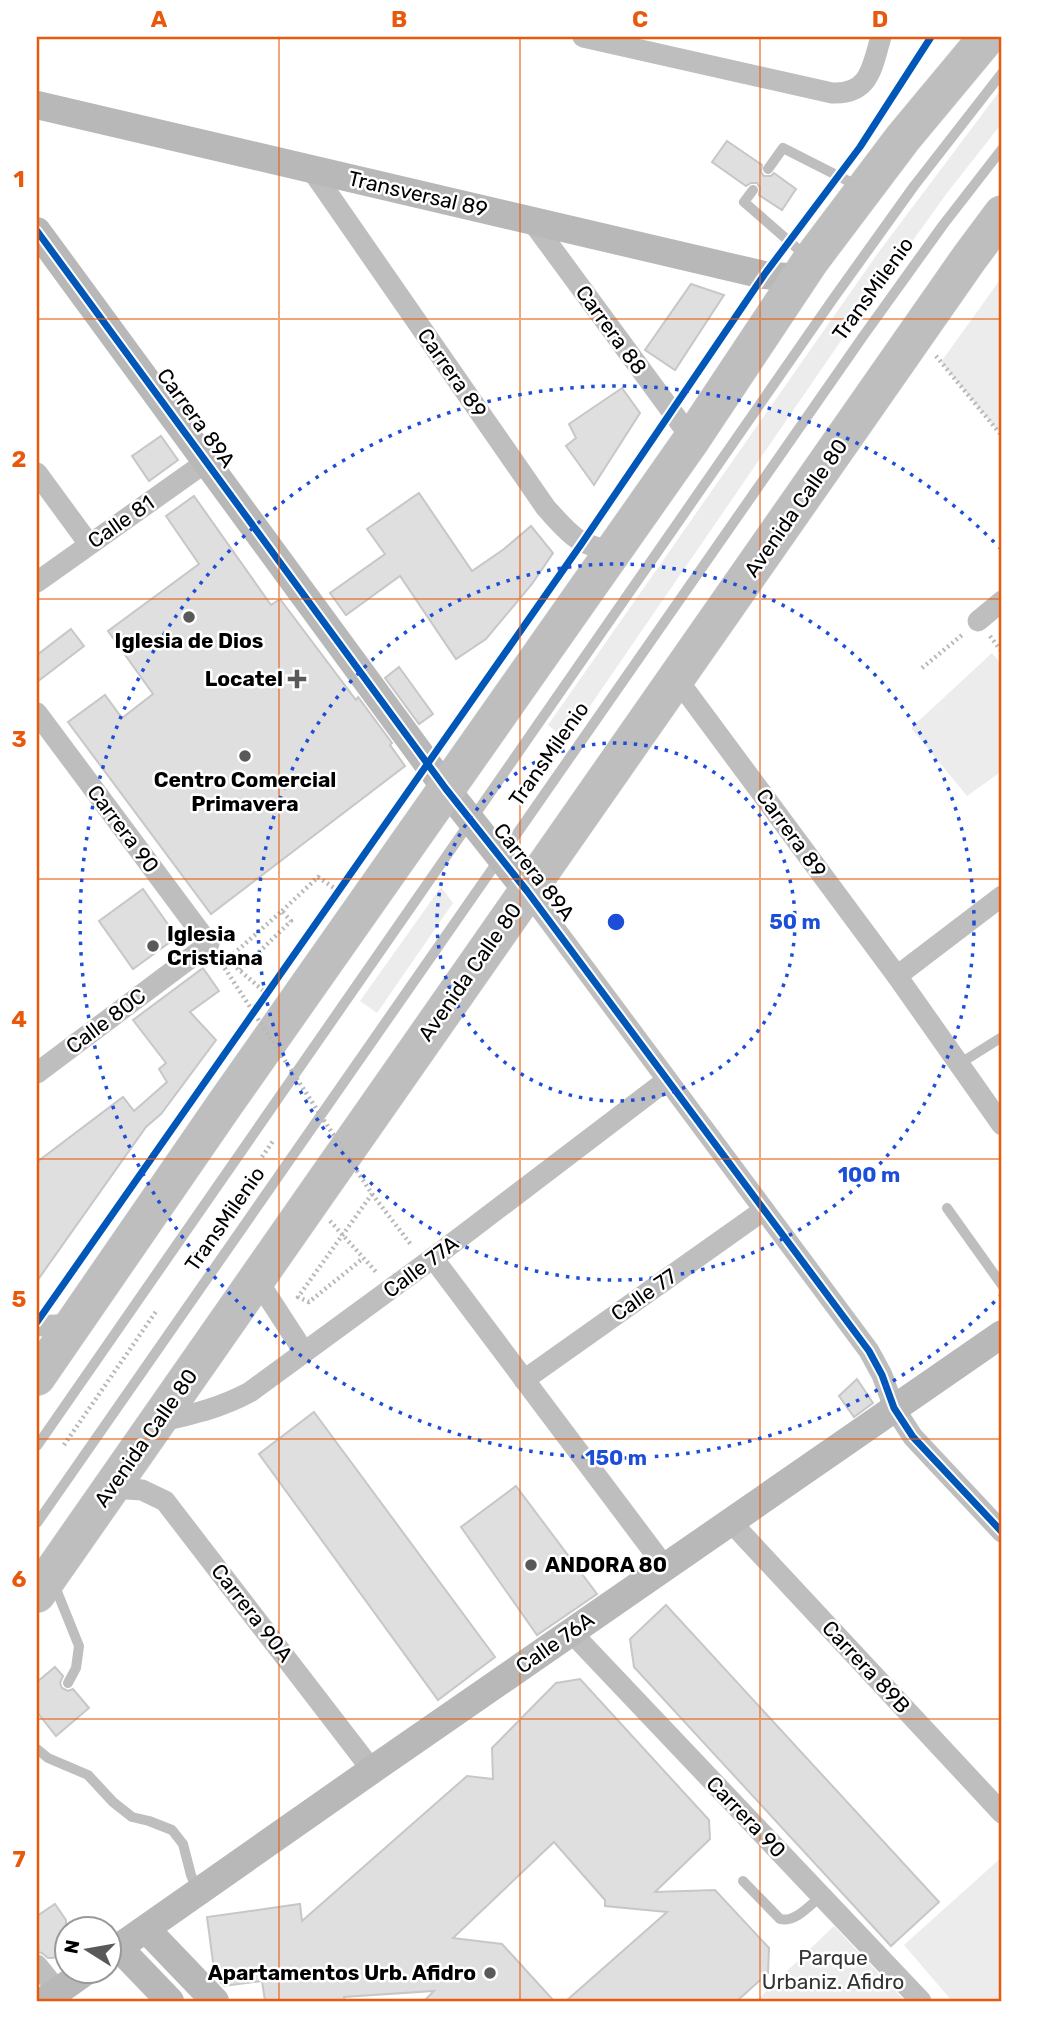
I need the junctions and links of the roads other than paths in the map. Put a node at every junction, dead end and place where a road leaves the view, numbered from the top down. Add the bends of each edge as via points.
1 (583, 37) edge
2 (881, 37) edge
3 (960, 37) edge
4 (987, 37) edge
5 (1002, 73) edge
6 (37, 105) edge
7 (903, 138) junction
8 (1002, 149) edge
9 (311, 169) junction
10 (768, 169) dead end
11 (863, 189) junction
12 (753, 190) dead end
13 (1002, 214) edge
14 (531, 220) junction
15 (37, 231) edge
16 (805, 269) junction
17 (692, 439) junction
18 (206, 462) junction
19 (37, 473) edge
20 (89, 544) junction
21 (614, 550) junction
22 (37, 582) edge
23 (1002, 601) edge
24 (978, 621) road end
25 (677, 679) junction
26 (37, 713) edge
27 (446, 789) junction
28 (470, 819) junction
29 (500, 857) junction
30 (527, 891) junction
31 (1002, 896) edge
32 (209, 944) joint
33 (897, 976) junction
34 (1002, 1037) edge
35 (959, 1064) junction
36 (37, 1073) edge
37 (667, 1080) junction
38 (1002, 1125) edge
39 (947, 1208) dead end
40 (764, 1210) junction
41 (433, 1258) junction
42 (256, 1278) junction
43 (1002, 1285) edge
44 (74, 1324) junction
45 (37, 1326) edge
46 (1002, 1334) edge
47 (304, 1352) junction
48 (37, 1377) edge
49 (524, 1380) junction
50 (894, 1408) junction
51 (158, 1422) junction
52 (37, 1446) edge
53 (112, 1488) junction
54 (730, 1521) junction
55 (37, 1523) edge
56 (1002, 1532) edge
57 (665, 1567) junction
58 (44, 1585) edge
59 (570, 1632) junction
60 (68, 1683) dead end
61 (37, 1749) edge
62 (372, 1770) junction
63 (1002, 1813) edge
64 (743, 1881) dead end
65 (198, 1892) junction
66 (821, 1896) junction
67 (146, 1928) junction
68 (122, 1945) edge
69 (122, 1958) edge
70 (37, 1965) edge
71 (51, 1996) edge
72 (170, 2001) edge
73 (215, 2001) edge
74 (921, 2001) edge

1 - 2 street via 844,94 858,90 866,81
3 - 7 highway
4 - 7 highway
5 - 28 lane, TransMilenio via 832,299
6 - 9 street, Transversal 89
7 - 11 highway
8 - 29 lane, TransMilenio via 863,335
9 - 14 street, Transversal 89
9 - 21 street, Carrera 89 via 546,508 582,543
10 - 11 lane via 783,148
11 - 16 highway
12 - 16 lane via 744,202
13 - 25 highway, Avenida Calle 80
14 - 16 street, Transversal 89 via 764,275
14 - 17 street, Carrera 88
15 - 18 street, Carrera 89A
16 - 17 highway
17 - 21 highway
18 - 20 street, Calle 81
18 - 27 street, Carrera 89A
19 - 20 street
20 - 22 street, Calle 81
21 - 27 highway
23 - 24 street
25 - 30 highway, Avenida Calle 80
25 - 33 street, Carrera 89
26 - 32 street, Carrera 90
27 - 28 street, Carrera 89A
27 - 44 highway
28 - 29 street, Carrera 89A
28 - 52 lane, TransMilenio
29 - 30 street, Carrera 89A
29 - 55 lane, TransMilenio
30 - 37 street, Carrera 89A
30 - 42 highway, Avenida Calle 80
31 - 33 street
32 - 36 street, Calle 80C
33 - 35 street, Carrera 89
34 - 35 lane
35 - 38 street, Carrera 89
37 - 40 street, Carrera 89A
37 - 41 street, Calle 77A
39 - 43 lane
40 - 49 street, Calle 77
40 - 50 street, Carrera 89A via 869,1351
41 - 47 street, Calle 77A
41 - 49 street
42 - 47 street
42 - 51 highway, Avenida Calle 80
44 - 45 street
44 - 48 highway
46 - 50 street, Calle 76A
47 - 51 street, Calle 77A via 226,1405
49 - 57 street
50 - 54 street, Calle 76A
50 - 56 street, Carrera 89A via 913,1437
51 - 53 highway, Avenida Calle 80
53 - 58 highway, Avenida Calle 80
53 - 62 street, Carrera 90A via 142,1490 165,1501
54 - 57 street, Calle 76A
54 - 63 street, Carrera 89B
57 - 59 street, Calle 76A
58 - 60 lane via 79,1646
59 - 62 street, Calle 76A
59 - 66 street, Carrera 90
61 - 65 lane via 88,1775 132,1817 172,1830 183,1844
62 - 65 street, Calle 76A
64 - 66 lane via 785,1921
65 - 67 street, Calle 76A
66 - 74 street, Carrera 90
67 - 68 street, Calle 76A
67 - 73 street
69 - 72 street
70 - 71 street

